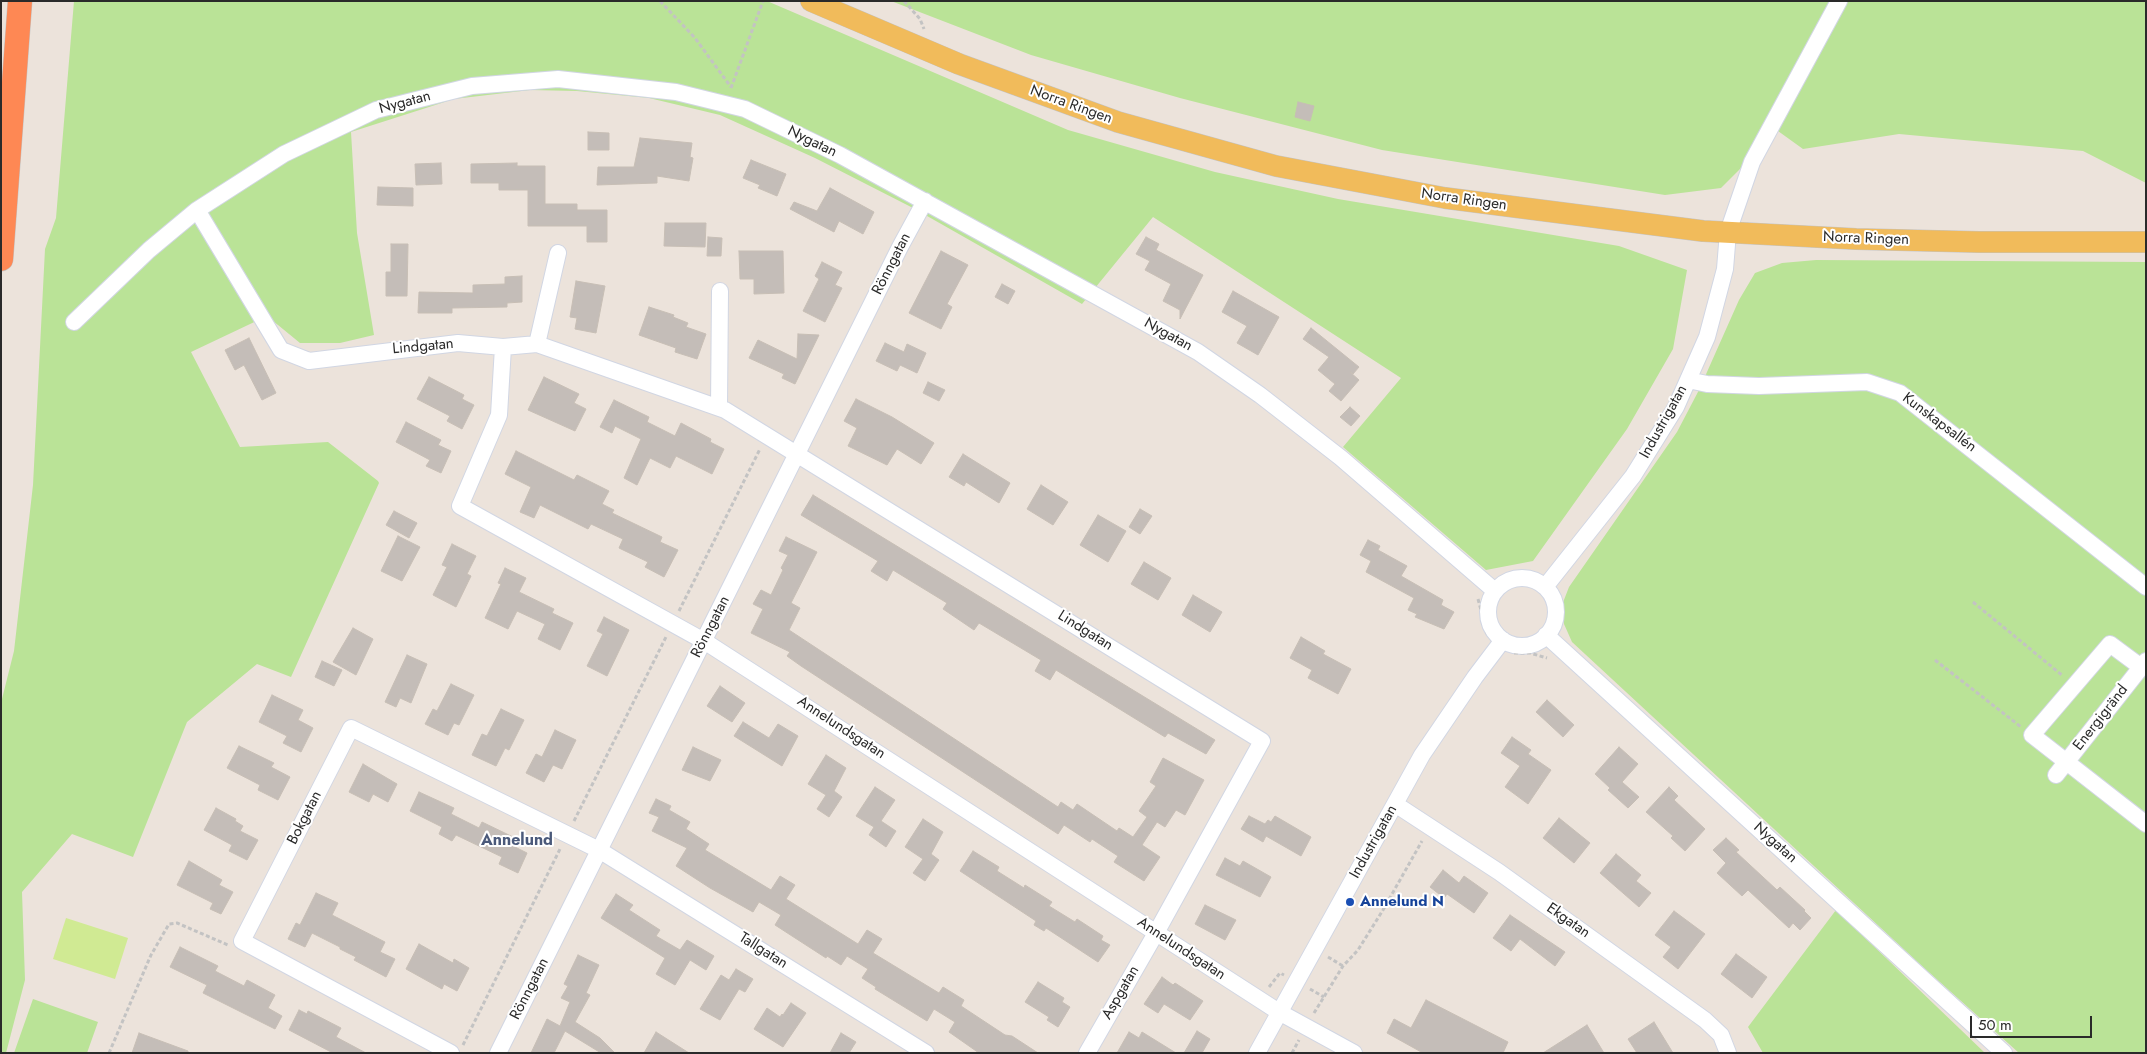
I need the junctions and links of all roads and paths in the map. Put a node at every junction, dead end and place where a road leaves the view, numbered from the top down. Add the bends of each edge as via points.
1 (20, 1) edge
2 (660, 1) edge
3 (764, 1) edge
4 (811, 1) edge
5 (904, 1) edge
6 (1839, 1) edge
7 (928, 51) junction
8 (731, 87) junction
9 (725, 104) junction
10 (925, 201) junction
11 (197, 210) junction
12 (1728, 232) junction
13 (2146, 242) edge
14 (558, 253) dead end
15 (1, 260) edge
16 (720, 291) dead end
17 (74, 322) dead end
18 (537, 344) junction
19 (503, 347) junction
20 (1688, 380) junction
21 (719, 408) junction
22 (767, 435) junction
23 (798, 454) junction
24 (1474, 574) junction
25 (1545, 587) junction
26 (2146, 587) edge
27 (1495, 591) junction
28 (1973, 602) dead end
29 (673, 623) junction
30 (1546, 635) junction
31 (704, 641) junction
32 (1500, 644) junction
33 (1567, 654) junction
34 (1935, 660) dead end
35 (2143, 664) edge
36 (2075, 686) junction
37 (2032, 735) junction
38 (2061, 769) junction
39 (1395, 804) junction
40 (2146, 824) edge
41 (1429, 826) junction
42 (567, 834) junction
43 (599, 850) junction
44 (1156, 933) junction
45 (242, 942) junction
46 (1279, 1012) junction
47 (1306, 1027) junction
48 (109, 1053) edge
49 (451, 1053) edge
50 (460, 1053) edge
51 (498, 1053) edge
52 (926, 1053) edge
53 (1087, 1053) edge
54 (1257, 1053) edge
55 (1292, 1053) edge
56 (1354, 1053) edge
57 (1728, 1053) edge
58 (2004, 1053) edge

1 - 15 highway
2 - 8 path via 695,38
3 - 8 path
4 - 7 main road, Norra Ringen
5 - 7 path via 923,25
6 - 12 street, Industrigatan via 1752,162
7 - 12 main road, Norra Ringen via 1118,122 1276,166 1445,198
8 - 9 path
9 - 10 street, Nygatan via 745,109
9 - 11 street, Nygatan via 676,92 558,79 472,86 376,110 284,154
10 - 23 street, Rönngatan
10 - 24 street, Nygatan via 1198,352 1341,458
11 - 17 street, Nygatan
11 - 19 street, Lindgatan via 281,350 309,361 458,343
12 - 13 main road, Norra Ringen via 1894,240
12 - 20 street, Industrigatan via 1725,269 1707,337
14 - 18 street
16 - 21 street
18 - 19 street, Lindgatan
18 - 21 street, Lindgatan
19 - 29 street, Annelundsgatan via 500,416 460,506
20 - 25 street, Industrigatan via 1676,407 1633,476
20 - 26 street, Kunskapsallén via 1759,386 1867,382 1900,393
21 - 22 street, Lindgatan
22 - 23 street, Lindgatan
22 - 29 path
23 - 31 street, Rönngatan
23 - 44 street, Lindgatan via 1262,741
24 - 27 street, Nygatan
24 - 32 path via 1471,581 1480,602 1484,626
25 - 27 street via 1535,580 1522,578 1508,580
25 - 30 street via 1553,597 1556,611
27 - 32 street via 1489,614
28 - 36 path
29 - 31 street, Annelundsgatan
29 - 42 path
30 - 32 street via 1540,642 1527,646
30 - 33 street, Nygatan
31 - 43 street, Rönngatan
31 - 44 street, Annelundsgatan
32 - 33 path via 1557,659
32 - 39 street, Industrigatan via 1422,755
33 - 58 street, Nygatan
34 - 37 path
35 - 36 street via 2110,644
35 - 38 street, Energigränd
36 - 37 street
37 - 38 street
38 - 40 street
39 - 41 street, Ekgatan
39 - 46 street, Industrigatan
41 - 47 path via 1383,910 1358,950 1343,966
41 - 57 street, Ekgatan via 1499,872 1705,1020 1721,1035
42 - 43 street, Bokgatan
42 - 45 street, Bokgatan via 351,728
42 - 50 path
43 - 51 street, Rönngatan
43 - 52 street, Tallgatan
44 - 46 street, Annelundsgatan
44 - 53 street, Aspgatan
45 - 48 path via 231,945 177,923 169,924 151,955
45 - 49 street
46 - 47 street, Annelundsgatan
46 - 54 street, Industrigatan
47 - 55 path
47 - 56 street, Annelundsgatan

